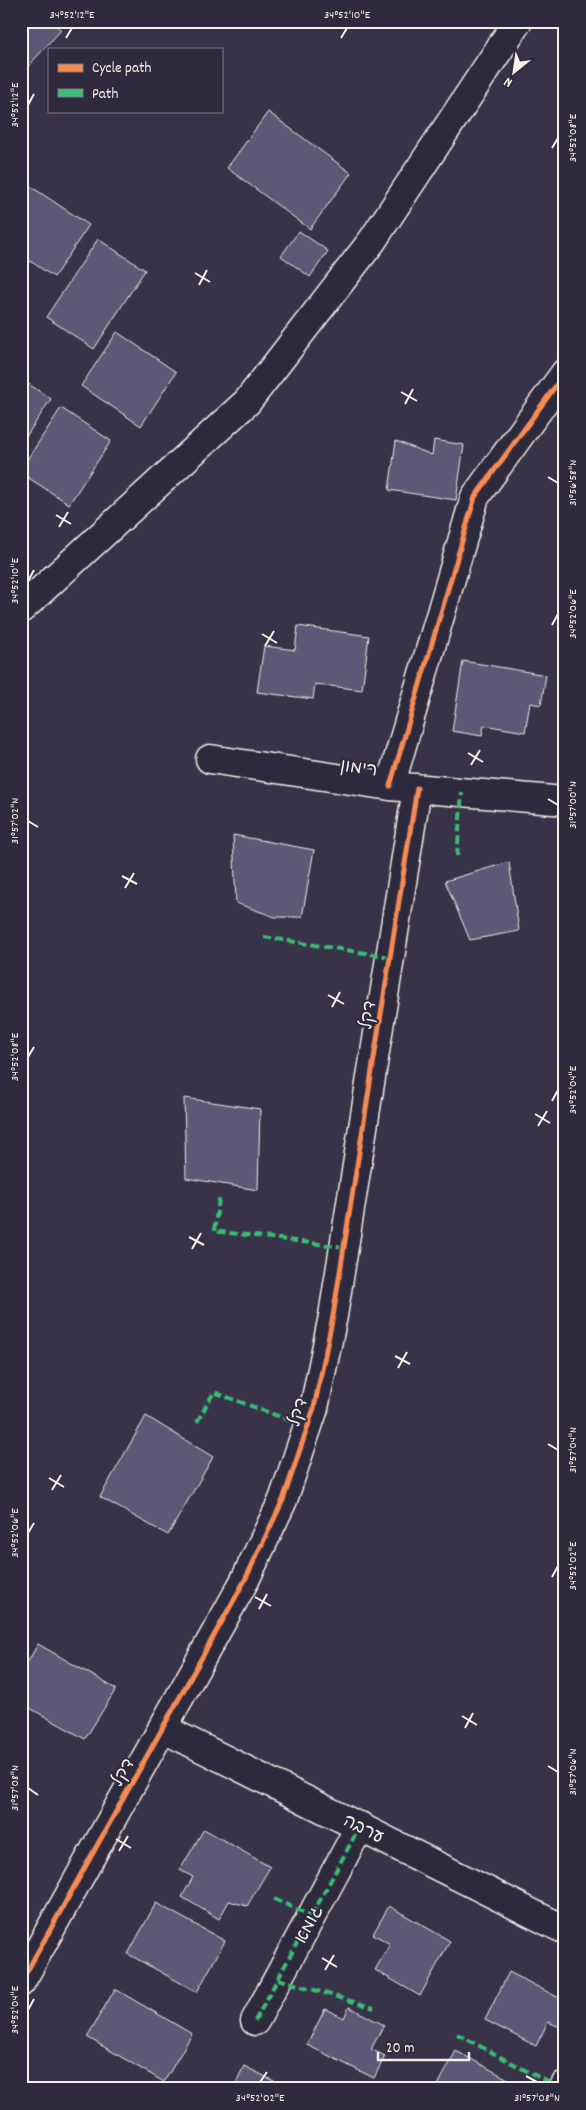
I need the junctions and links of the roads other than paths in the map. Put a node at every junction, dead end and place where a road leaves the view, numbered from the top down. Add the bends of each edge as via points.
1 (518, 21) edge
2 (565, 372) edge
3 (21, 609) edge
4 (210, 759) dead end
5 (404, 787) junction
6 (565, 801) edge
7 (162, 1728) junction
8 (360, 1826) junction
9 (565, 1930) edge
10 (21, 1982) edge
11 (256, 2021) dead end
12 (565, 2085) edge
13 (563, 2089) edge

1 - 3 street via 372,241 247,402
2 - 5 street, דקל via 475,497
4 - 5 street, רימון
5 - 6 street, רימון
5 - 7 street, דקל via 333,1316 314,1408 283,1500 245,1580
7 - 8 street, ערבה
7 - 10 street, דקל
8 - 9 street, ערבה
8 - 11 street, גומא
12 - 13 street

